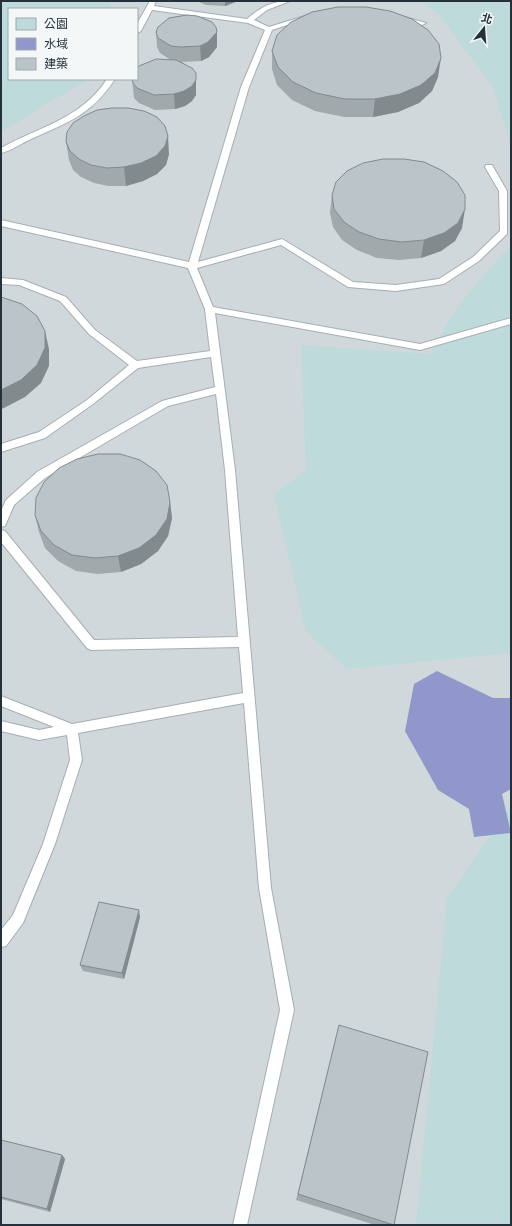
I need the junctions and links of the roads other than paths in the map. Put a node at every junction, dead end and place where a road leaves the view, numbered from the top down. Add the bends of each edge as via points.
1 (286, 1) edge
2 (151, 4) edge
3 (316, 14) edge
4 (392, 15) edge
5 (249, 21) junction
6 (422, 23) dead end
7 (138, 29) edge
8 (269, 29) junction
9 (110, 80) edge
10 (1, 151) edge
11 (488, 167) dead end
12 (1, 223) edge
13 (192, 266) junction
14 (1, 281) edge
15 (210, 309) junction
16 (511, 321) edge
17 (216, 353) junction
18 (135, 365) junction
19 (220, 389) junction
20 (1, 448) edge
21 (1, 523) edge
22 (1, 534) edge
23 (245, 642) junction
24 (250, 697) junction
25 (1, 701) edge
26 (1, 726) edge
27 (72, 729) junction
28 (1, 941) edge
29 (240, 1225) edge

1 - 5 lane via 264,8
2 - 5 lane
2 - 7 lane
3 - 8 lane
4 - 6 lane
5 - 8 lane
8 - 13 lane via 245,87
9 - 10 lane via 103,94 66,122
11 - 13 lane via 503,191 504,232 476,258 441,282 396,288 351,284 282,242
12 - 13 lane
13 - 15 lane
14 - 18 lane via 20,282 63,299 92,332
15 - 16 lane via 420,348
15 - 17 lane
17 - 18 lane
17 - 19 lane
18 - 20 lane via 90,402 42,435
19 - 21 lane via 165,403 41,475 10,503
19 - 23 lane
22 - 23 lane via 91,645
23 - 24 lane
24 - 27 lane
24 - 29 lane via 265,888 287,1010
25 - 27 lane
26 - 27 lane via 40,735
27 - 28 lane via 76,760 49,844 18,919

